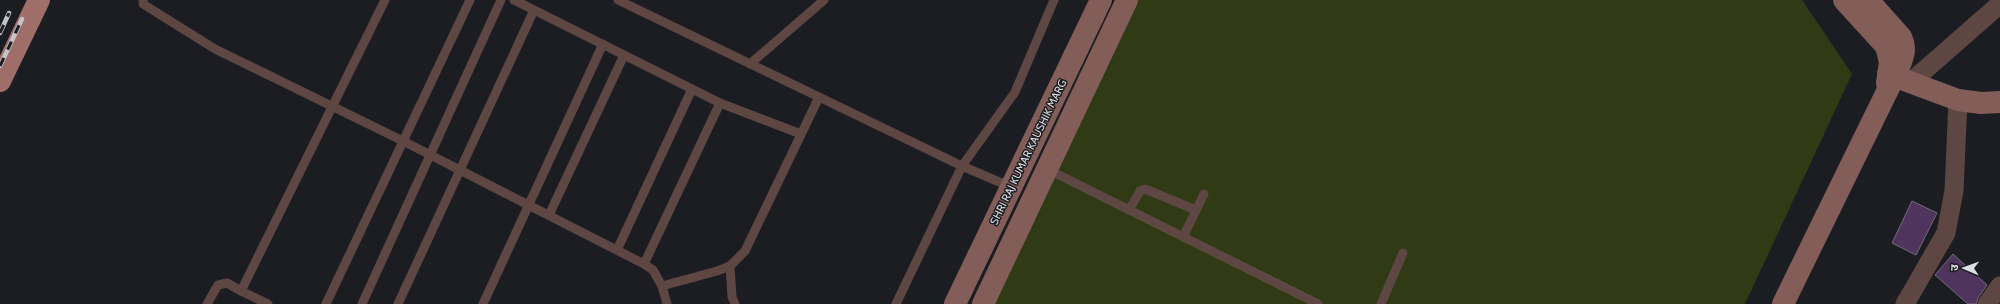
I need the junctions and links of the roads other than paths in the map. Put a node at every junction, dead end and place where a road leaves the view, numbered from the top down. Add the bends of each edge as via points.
1 (39, 0) edge
2 (143, 0) edge
3 (385, 0) edge
4 (470, 0) edge
5 (501, 0) edge
6 (514, 0) edge
7 (618, 0) edge
8 (824, 0) edge
9 (1054, 0) edge
10 (1101, 0) edge
11 (1127, 0) edge
12 (1844, 0) edge
13 (1876, 2) edge
14 (2000, 4) edge
15 (534, 10) junction
16 (603, 44) junction
17 (624, 55) junction
18 (750, 64) junction
19 (0, 80) edge
20 (1895, 82) junction
21 (692, 89) junction
22 (818, 97) junction
23 (1958, 100) junction
24 (1999, 101) edge
25 (720, 103) junction
26 (332, 107) junction
27 (801, 134) junction
28 (403, 141) junction
29 (429, 154) junction
30 (962, 166) junction
31 (1047, 169) junction
32 (460, 170) junction
33 (1011, 187) junction
34 (1204, 194) dead end
35 (1033, 199) junction
36 (529, 205) junction
37 (1129, 210) junction
38 (1196, 210) junction
39 (549, 215) junction
40 (1183, 237) junction
41 (617, 250) junction
42 (1403, 253) dead end
43 (644, 264) junction
44 (730, 266) junction
45 (662, 286) junction
46 (2000, 286) edge
47 (241, 291) junction
48 (207, 304) edge
49 (268, 304) edge
50 (326, 304) edge
51 (362, 304) edge
52 (398, 304) edge
53 (483, 304) edge
54 (667, 304) edge
55 (735, 304) edge
56 (896, 304) edge
57 (955, 304) edge
58 (983, 304) edge
59 (1318, 304) edge
60 (1381, 304) edge
61 (1783, 304) edge
62 (1905, 304) edge
63 (1987, 304) edge

1 - 19 main road
2 - 26 lane via 143,4 215,49
3 - 26 lane
4 - 28 lane
5 - 29 lane
6 - 15 lane
7 - 18 lane
8 - 18 lane
9 - 30 lane via 1016,92
10 - 33 street, SHRI RAJ KUMAR KAUSHIK MARG
11 - 31 street
12 - 20 street via 1886,46
13 - 20 street via 1905,45
14 - 20 street
15 - 16 lane
15 - 32 lane
16 - 17 lane
16 - 36 lane
17 - 21 lane
17 - 39 lane
18 - 22 lane
20 - 23 street
20 - 61 street
21 - 25 lane
21 - 41 lane
22 - 27 lane
22 - 30 lane
23 - 24 street via 1981,103
23 - 62 street via 1954,191 1946,233
25 - 27 lane
25 - 43 lane
26 - 28 lane
26 - 47 lane
27 - 44 lane via 745,251
28 - 29 lane
28 - 50 lane
29 - 32 lane
29 - 51 lane
30 - 33 lane
30 - 56 lane
31 - 35 street
31 - 37 lane
32 - 36 lane
32 - 52 lane
33 - 35 street
33 - 57 street, SHRI RAJ KUMAR KAUSHIK MARG
34 - 38 lane
35 - 58 street
36 - 39 lane
36 - 53 lane
37 - 38 lane via 1140,191 1145,189
37 - 40 lane
38 - 40 lane
39 - 41 lane
40 - 59 lane
41 - 43 lane
42 - 60 lane
43 - 45 lane via 654,270
44 - 45 lane
44 - 55 lane via 732,297
45 - 54 lane
46 - 63 street
47 - 48 lane via 227,283 218,285
47 - 49 lane

